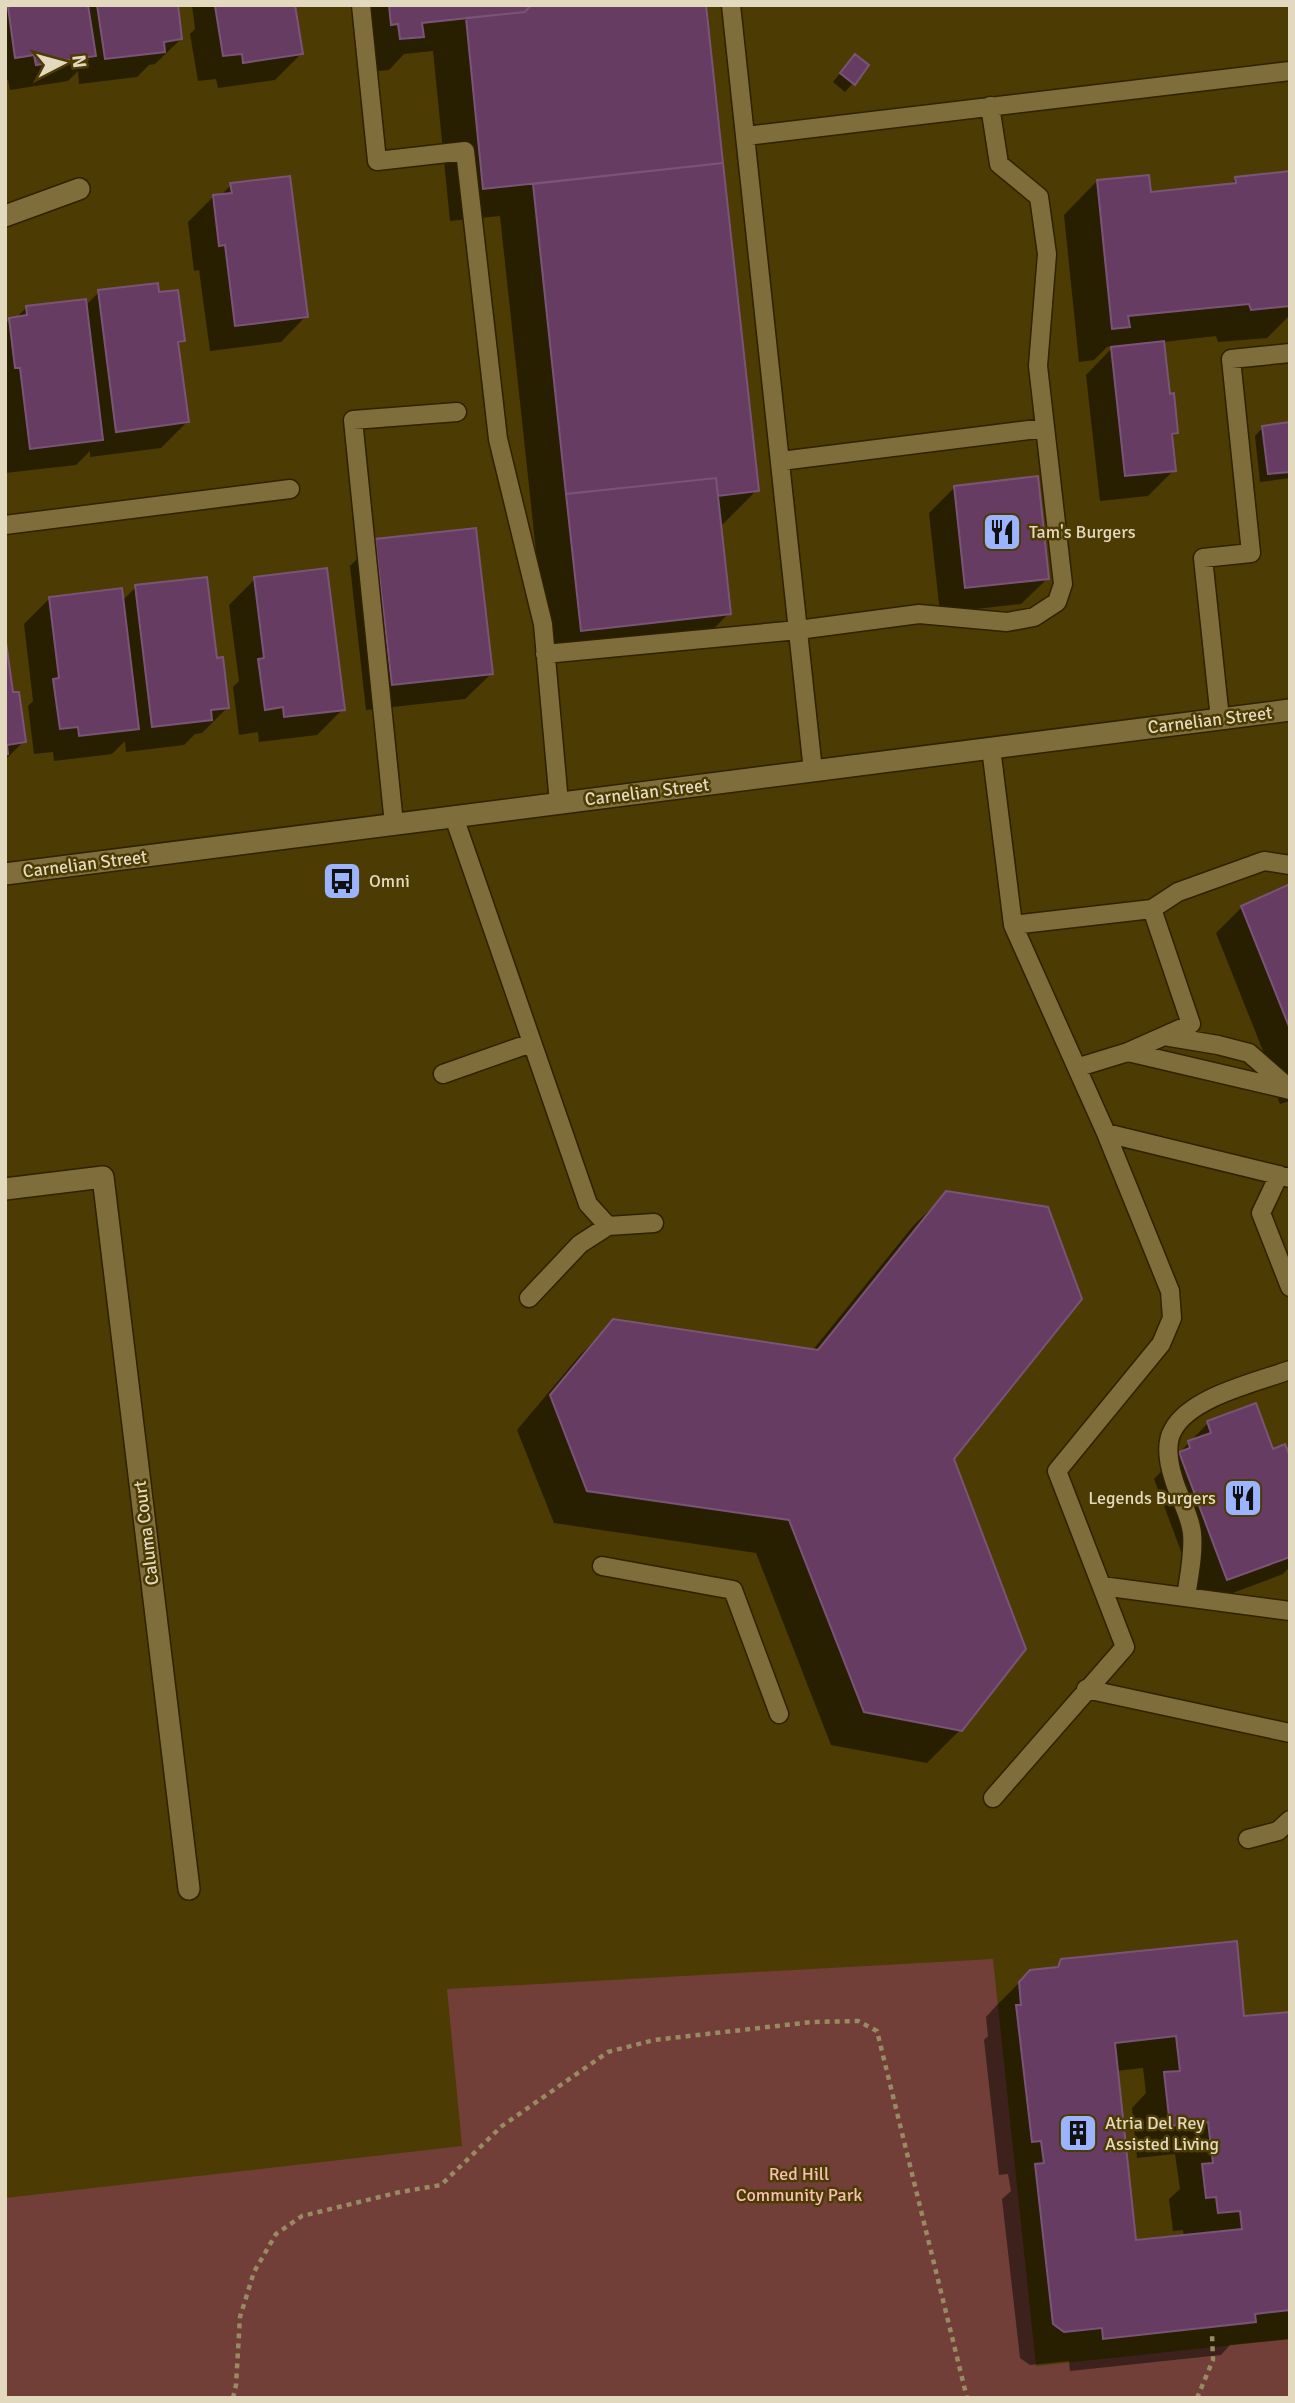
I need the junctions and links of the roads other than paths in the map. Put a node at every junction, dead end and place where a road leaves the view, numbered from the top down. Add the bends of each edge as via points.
1 (361, 5) edge
2 (731, 5) edge
3 (1290, 71) edge
4 (990, 106) junction
5 (746, 136) junction
6 (79, 189) dead end
7 (5, 216) edge
8 (1290, 353) edge
9 (457, 412) dead end
10 (1045, 428) junction
11 (781, 461) junction
12 (290, 489) dead end
13 (5, 525) edge
14 (798, 630) junction
15 (545, 654) junction
16 (1290, 710) edge
17 (1220, 719) junction
18 (991, 748) junction
19 (813, 771) junction
20 (559, 803) junction
21 (454, 817) junction
22 (394, 824) junction
23 (1290, 865) edge
24 (5, 874) edge
25 (1152, 909) junction
26 (1013, 925) junction
27 (1164, 1036) junction
28 (531, 1043) junction
29 (1128, 1052) junction
30 (1079, 1067) junction
31 (443, 1074) dead end
32 (1290, 1089) edge
33 (1106, 1133) junction
34 (1284, 1177) edge
35 (5, 1189) edge
36 (654, 1223) dead end
37 (608, 1226) junction
38 (1290, 1287) edge
39 (529, 1298) dead end
40 (1290, 1370) edge
41 (602, 1566) dead end
42 (1102, 1586) junction
43 (1186, 1597) junction
44 (1290, 1611) edge
45 (1086, 1689) junction
46 (779, 1714) dead end
47 (1290, 1733) edge
48 (993, 1798) dead end
49 (1290, 1820) edge
50 (1248, 1839) dead end
51 (189, 1889) dead end

1 - 15 lane via 377,161 465,151 498,439 543,625
2 - 5 lane
3 - 4 lane
4 - 5 lane
4 - 10 lane via 999,164 1039,197 1047,254 1038,366
5 - 11 lane
6 - 7 main road
8 - 17 lane via 1231,359 1251,553 1203,558
9 - 22 lane via 353,420
10 - 11 lane
10 - 14 lane via 1063,584 1057,602 1034,617 1007,622 919,614
11 - 14 lane
12 - 13 lane
14 - 15 lane
14 - 19 lane
15 - 20 lane
16 - 17 main road, Carnelian Street
17 - 18 main road, Carnelian Street
18 - 19 main road, Carnelian Street
18 - 26 lane
19 - 20 main road, Carnelian Street
20 - 21 main road, Carnelian Street
21 - 22 main road, Carnelian Street
21 - 28 lane
22 - 24 main road, Carnelian Street
23 - 25 lane via 1264,861 1178,892
25 - 26 lane
25 - 27 lane via 1191,1024
26 - 30 lane
27 - 29 lane
27 - 32 lane via 1249,1053
28 - 31 lane
28 - 37 lane via 588,1204
29 - 30 lane
29 - 32 lane
30 - 33 lane
33 - 34 lane
33 - 42 lane via 1170,1291 1171,1318 1161,1343 1057,1471
34 - 38 lane via 1261,1213
35 - 51 main road, Caluma Court via 103,1177
36 - 37 lane
37 - 39 lane via 580,1244
40 - 43 lane via 1220,1395 1190,1411 1172,1431 1168,1452 1172,1477 1192,1530
41 - 46 lane via 733,1590
42 - 43 lane
42 - 45 lane via 1125,1647
43 - 44 lane
45 - 47 lane
45 - 48 lane
49 - 50 lane via 1278,1830

